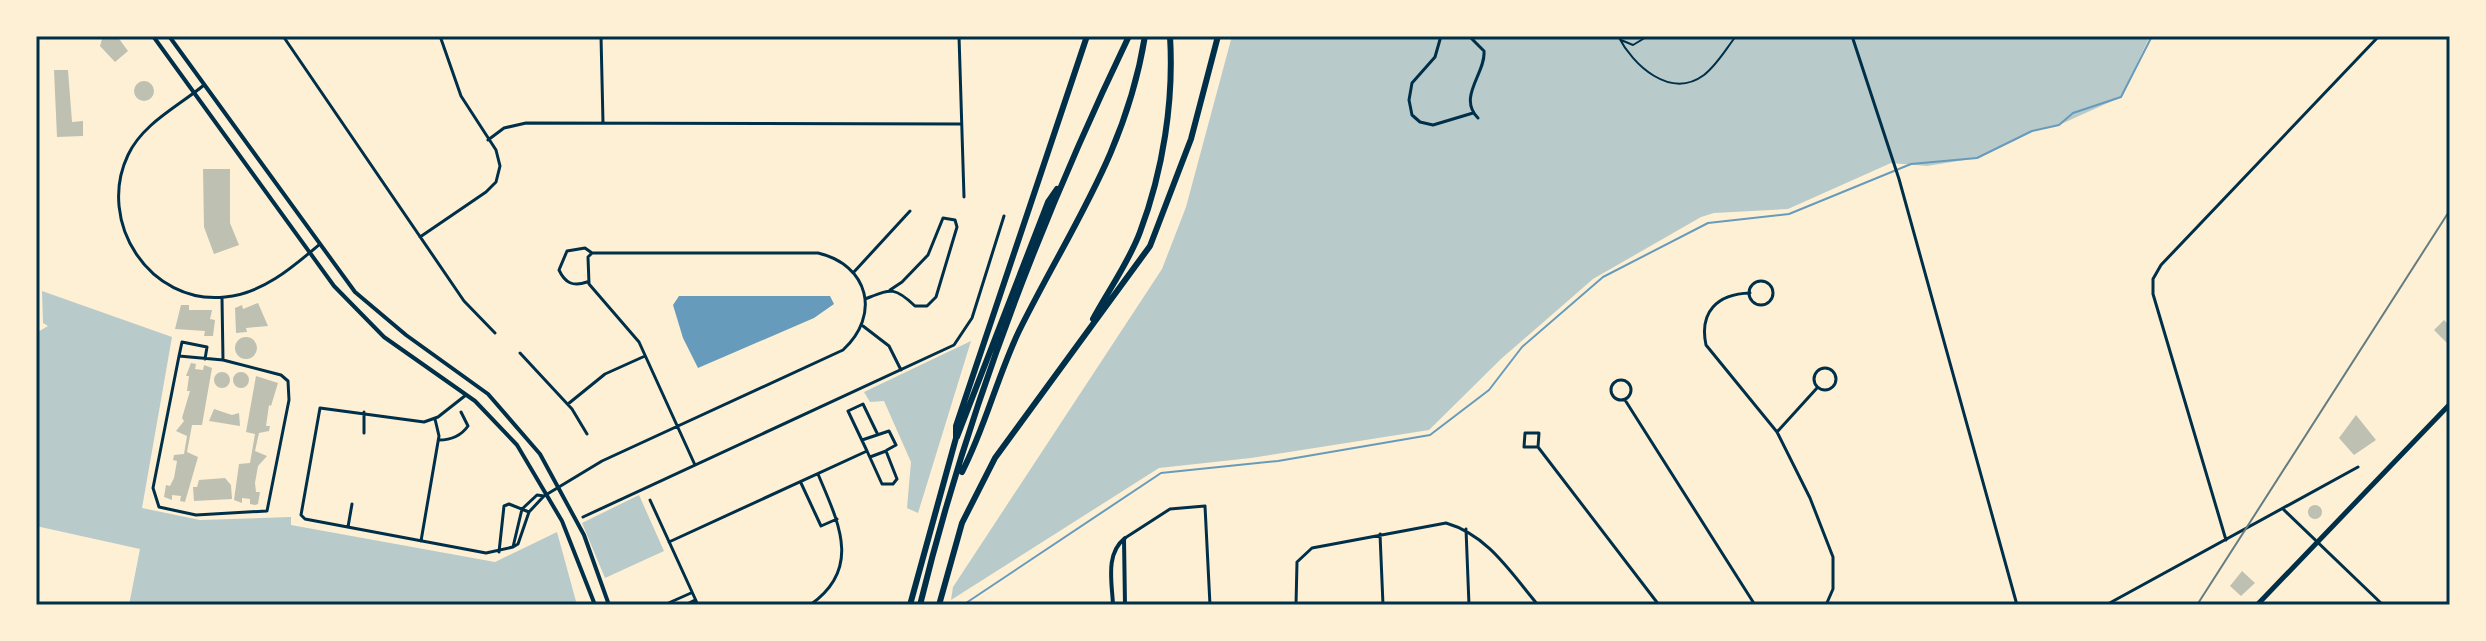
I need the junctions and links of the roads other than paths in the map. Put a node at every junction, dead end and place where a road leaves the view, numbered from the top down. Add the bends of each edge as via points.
1 (153, 36) edge
2 (169, 36) edge
3 (283, 36) edge
4 (440, 36) edge
5 (601, 36) edge
6 (959, 36) edge
7 (1087, 36) edge
8 (1129, 36) edge
9 (1145, 36) edge
10 (1170, 36) edge
11 (1218, 36) edge
12 (1441, 36) edge
13 (1469, 36) edge
14 (1648, 36) edge
15 (1736, 36) edge
16 (1852, 36) edge
17 (2379, 36) edge
18 (1619, 38) edge
19 (204, 84) junction
20 (194, 93) junction
21 (1473, 113) junction
22 (1478, 118) dead end
23 (603, 123) junction
24 (961, 124) junction
25 (488, 140) junction
26 (1063, 179) junction
27 (964, 197) dead end
28 (910, 211) dead end
29 (1004, 216) dead end
30 (420, 237) junction
31 (320, 244) junction
32 (310, 253) junction
33 (592, 253) junction
34 (853, 273) junction
35 (588, 282) junction
36 (890, 290) junction
37 (1750, 293) junction
38 (222, 298) junction
39 (865, 299) junction
40 (863, 326) junction
41 (495, 333) dead end
42 (1080, 343) junction
43 (520, 353) dead end
44 (179, 356) junction
45 (645, 356) junction
46 (205, 359) junction
47 (223, 360) junction
48 (901, 370) junction
49 (1817, 388) junction
50 (466, 394) junction
51 (1625, 400) junction
52 (568, 404) junction
53 (2450, 404) edge
54 (364, 412) junction
55 (461, 412) dead end
56 (435, 418) junction
57 (678, 427) junction
58 (1777, 432) junction
59 (364, 433) dead end
60 (877, 433) junction
61 (587, 434) dead end
62 (956, 438) junction
63 (439, 440) junction
64 (862, 440) junction
65 (1538, 447) junction
66 (867, 451) junction
67 (886, 451) junction
68 (870, 457) junction
69 (695, 465) junction
70 (2358, 467) dead end
71 (818, 474) junction
72 (800, 482) junction
73 (954, 486) junction
74 (559, 487) junction
75 (546, 495) junction
76 (650, 500) dead end
77 (352, 504) dead end
78 (522, 509) junction
79 (2283, 509) junction
80 (529, 512) junction
81 (583, 517) dead end
82 (837, 519) junction
83 (348, 527) junction
84 (1466, 529) junction
85 (1380, 534) junction
86 (1125, 538) junction
87 (2226, 540) junction
88 (421, 541) junction
89 (669, 542) junction
90 (2316, 544) junction
91 (513, 547) junction
92 (499, 552) junction
93 (1123, 572) junction
94 (1112, 573) junction
95 (691, 593) junction
96 (696, 603) edge
97 (595, 605) edge
98 (609, 605) edge
99 (664, 605) edge
100 (685, 605) edge
101 (810, 605) edge
102 (910, 605) edge
103 (920, 605) edge
104 (939, 605) edge
105 (1113, 605) edge
106 (1125, 605) edge
107 (1210, 605) edge
108 (1296, 605) edge
109 (1383, 605) edge
110 (1469, 605) edge
111 (1538, 605) edge
112 (1659, 605) edge
113 (1755, 605) edge
114 (1826, 605) edge
115 (2017, 605) edge
116 (2106, 605) edge
117 (2257, 605) edge
118 (2383, 605) edge

1 - 20 street
2 - 19 street
3 - 30 street
4 - 25 street via 461,96
5 - 23 street
6 - 24 street
7 - 62 highway
8 - 26 highway
9 - 73 highway via 1121,134 1007,357
10 - 42 highway via 1167,118 1140,233
11 - 42 highway via 1191,139 1150,246
12 - 21 street via 1435,57 1412,83 1412,115 1433,125
13 - 21 street via 1482,46 1484,58 1472,85
14 - 18 lane via 1633,45
15 - 18 lane via 1704,74 1679,83 1648,73
16 - 115 street via 1899,179
17 - 87 street via 2153,279 2153,294
19 - 20 street
19 - 31 street
20 - 32 street
20 - 38 street via 136,142 122,170 119,208 130,245 149,271 178,290
21 - 22 street
23 - 24 street
23 - 25 street via 526,123 504,128
24 - 27 street
25 - 30 street via 500,166 496,182
26 - 62 highway via 1043,215
26 - 73 highway
28 - 34 street
29 - 48 street via 963,335 954,345
30 - 41 street via 464,301
31 - 32 street
31 - 74 street via 355,292 378,313 468,378 511,418
32 - 38 street via 263,286
32 - 50 street via 384,337
33 - 34 street via 818,253 844,262
33 - 35 street
33 - 35 street via 585,248 567,251 559,270 572,284
34 - 39 street
35 - 45 street
36 - 36 street via 915,306 927,306 936,297 955,220 943,218 928,255
36 - 39 street
37 - 37 street via 1762,305 1773,294 1763,281
37 - 58 street via 1722,297 1702,327 1706,345
38 - 47 street
39 - 40 street
40 - 48 street via 889,346
40 - 57 street via 843,350
42 - 104 highway via 995,458 962,523
43 - 52 street
44 - 46 street
44 - 46 street via 182,342 207,347
44 - 47 street via 154,499 159,507 196,515 267,511 289,400 288,381
45 - 52 street via 605,374
45 - 57 street
46 - 47 street
48 - 69 street
49 - 49 street via 1834,387 1832,370 1815,372
49 - 58 street
50 - 56 street
50 - 75 street via 517,445
51 - 51 street via 1631,387 1620,379 1610,390 1615,399
51 - 113 street
52 - 61 street
53 - 90 main road
54 - 56 street via 424,422
54 - 59 street
54 - 83 street via 325,406 317,411 300,510 305,519
55 - 63 street via 466,430
56 - 63 street
57 - 69 street
57 - 74 street
58 - 114 street via 1833,557 1833,589
60 - 64 street
60 - 64 street via 863,404 848,411
60 - 67 street via 889,431 895,438 896,445
62 - 102 highway
63 - 88 street
64 - 66 street
65 - 65 street via 1539,433 1525,433 1524,447
65 - 112 street
66 - 68 street
66 - 71 street
67 - 68 street
67 - 68 street via 897,479 887,487
69 - 81 street
70 - 79 street
71 - 72 street
71 - 82 street
72 - 82 street via 821,526
72 - 89 street
73 - 103 highway
74 - 75 street
74 - 98 street via 584,535
75 - 78 street via 537,495
75 - 80 street
75 - 97 street via 580,560
76 - 89 street
77 - 83 street
78 - 80 street
78 - 91 street
78 - 92 street via 504,506
79 - 87 street
79 - 90 street
80 - 91 street
82 - 101 street via 844,542 842,561 822,596
83 - 88 street
84 - 85 street via 1432,524
84 - 110 street
84 - 111 street via 1485,542
85 - 108 street via 1301,555 1295,572
85 - 109 street
86 - 93 street
86 - 94 street via 1113,551
86 - 107 street via 1170,509 1205,506
87 - 116 street
88 - 92 street
89 - 95 street
90 - 117 main road
90 - 118 street
91 - 92 street
93 - 94 street
93 - 106 street
94 - 105 street
95 - 96 street
95 - 99 street
96 - 100 street

